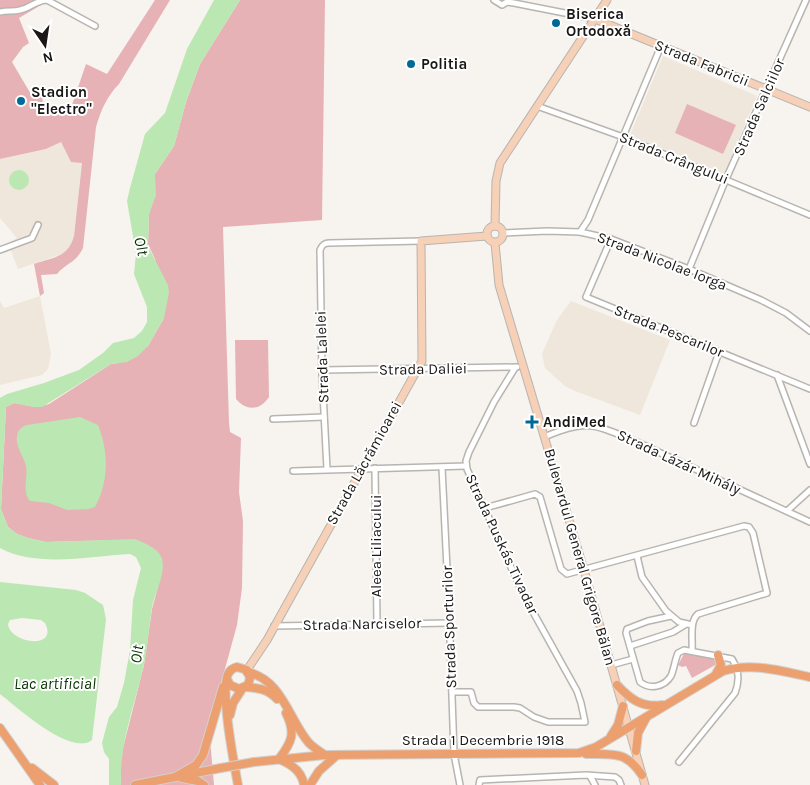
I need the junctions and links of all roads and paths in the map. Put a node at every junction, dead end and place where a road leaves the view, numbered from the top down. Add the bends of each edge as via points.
1 (494, 0) edge
2 (607, 0) edge
3 (806, 0) edge
4 (0, 12) edge
5 (595, 19) junction
6 (95, 26) dead end
7 (661, 46) junction
8 (767, 90) junction
9 (537, 106) junction
10 (810, 107) edge
11 (623, 137) junction
12 (726, 179) junction
13 (810, 215) edge
14 (588, 220) junction
15 (38, 226) dead end
16 (496, 226) junction
17 (580, 232) junction
18 (503, 233) junction
19 (588, 233) junction
20 (487, 236) junction
21 (612, 239) junction
22 (421, 241) junction
23 (495, 243) junction
24 (0, 250) edge
25 (689, 269) junction
26 (810, 331) edge
27 (719, 352) junction
28 (519, 367) junction
29 (418, 369) junction
30 (322, 370) junction
31 (776, 375) junction
32 (810, 388) edge
33 (324, 417) junction
34 (273, 419) dead end
35 (694, 423) dead end
36 (544, 437) junction
37 (810, 464) edge
38 (466, 466) junction
39 (375, 468) junction
40 (442, 468) junction
41 (327, 469) junction
42 (361, 469) junction
43 (293, 471) dead end
44 (810, 490) edge
45 (485, 508) junction
46 (787, 511) junction
47 (810, 522) edge
48 (636, 556) junction
49 (584, 570) junction
50 (671, 616) junction
51 (450, 623) junction
52 (377, 624) junction
53 (690, 625) junction
54 (274, 626) junction
55 (630, 646) junction
56 (692, 651) junction
57 (718, 655) junction
58 (633, 659) junction
59 (611, 665) junction
60 (737, 667) junction
61 (247, 671) junction
62 (716, 674) junction
63 (228, 677) junction
64 (810, 677) edge
65 (617, 685) junction
66 (244, 688) junction
67 (452, 692) junction
68 (664, 705) junction
69 (623, 706) junction
70 (650, 714) junction
71 (229, 724) junction
72 (629, 727) junction
73 (0, 728) edge
74 (608, 739) junction
75 (636, 751) junction
76 (454, 754) junction
77 (574, 754) junction
78 (325, 755) junction
79 (337, 755) junction
80 (279, 759) junction
81 (679, 762) dead end
82 (26, 764) junction
83 (33, 775) junction
84 (642, 775) junction
85 (175, 777) junction
86 (590, 778) junction
87 (520, 779) junction
88 (35, 785) edge
89 (40, 785) edge
90 (54, 785) edge
91 (135, 785) edge
92 (204, 785) edge
93 (238, 785) edge
94 (304, 785) edge
95 (310, 785) edge
96 (460, 785) edge
97 (479, 785) edge
98 (522, 785) edge
99 (595, 785) edge
100 (621, 785) edge
101 (645, 785) edge

1 - 5 street via 502,5 514,3
2 - 5 main road
3 - 8 street, Strada Salciilor
4 - 6 street via 27,8 47,0
5 - 7 main road, Strada Fabricii
5 - 9 main road
7 - 8 main road, Strada Fabricii
7 - 11 street
8 - 10 main road, Strada Fabricii
8 - 12 street, Strada Salciilor
9 - 11 street, Strada Crângului
9 - 16 main road via 500,163 496,181
11 - 12 street, Strada Crângului
11 - 14 street
12 - 13 street, Strada Crângului
12 - 25 street, Strada Salciilor
14 - 17 street
14 - 19 street
15 - 24 street via 32,238
16 - 18 main road
16 - 20 main road via 489,229
17 - 18 street, Strada Nicolae Iorga
17 - 19 street, Strada Nicolae Iorga
18 - 23 main road via 502,239
19 - 21 street, Strada Nicolae Iorga
20 - 22 main road
20 - 23 main road
21 - 25 street, Strada Nicolae Iorga
21 - 27 street, Strada Pescarilor via 586,297
22 - 29 main road, Strada Lăcrămioarei via 423,356
22 - 30 street, Strada Lalelei via 323,245 320,250
23 - 28 main road, Bulevardul General Grigore Bălan via 498,285
25 - 26 street, Strada Nicolae Iorga via 776,307
27 - 31 street, Strada Pescarilor
27 - 35 street
28 - 29 street, Strada Daliei
28 - 36 main road, Bulevardul General Grigore Bălan
28 - 38 street, Strada Puskás Tivadar via 494,402 467,456
29 - 30 street, Strada Daliei
29 - 42 main road, Strada Lăcrămioarei
30 - 33 street, Strada Lalelei
31 - 32 street, Strada Pescarilor
31 - 37 street
33 - 34 street
33 - 41 street, Strada Lalelei
36 - 46 street, Strada Lázár Mihály via 580,425 594,425
36 - 49 main road, Bulevardul General Grigore Bălan
38 - 40 street
38 - 45 street, Strada Puskás Tivadar
39 - 40 street
39 - 42 street
39 - 52 street, Aleea Liliacului
40 - 51 street, Strada Sporturilor
41 - 42 street
41 - 43 street
42 - 54 main road, Strada Lăcrămioarei
44 - 46 street
45 - 49 street via 535,494 540,497 561,569 567,574
45 - 67 street, Strada Puskás Tivadar via 523,594 577,691 585,722 548,722 520,708 478,707 471,692
46 - 47 street, Strada Lázár Mihály
48 - 49 street
48 - 50 street via 642,577
48 - 53 street via 749,526 766,594 698,614
49 - 59 main road, Bulevardul General Grigore Bălan
50 - 53 street
50 - 55 street via 628,628 626,633
51 - 52 street, Strada Narciselor
51 - 67 street, Strada Sporturilor
52 - 54 street, Strada Narciselor
53 - 55 street
53 - 56 street
54 - 61 main road, Strada Lăcrămioarei
55 - 58 street
56 - 57 street
56 - 58 street via 678,653 671,676 656,687 640,682
57 - 60 street via 732,659
57 - 62 main road via 720,665
58 - 59 street
59 - 65 main road, Bulevardul General Grigore Bălan
60 - 62 main road, Strada 1 Decembrie 1918
60 - 64 main road, Strada 1 Decembrie 1918 via 758,667
60 - 81 street via 739,680 735,693
61 - 63 main road via 237,667
61 - 66 main road via 249,681
61 - 78 main road via 256,674 277,692 308,742
62 - 68 main road, Strada 1 Decembrie 1918
63 - 66 main road via 232,688
63 - 71 main road
63 - 85 main road via 204,755 196,765
65 - 68 main road via 640,704
65 - 69 main road, Bulevardul General Grigore Bălan
66 - 71 main road via 233,703
66 - 80 main road via 263,689 273,694 288,718 292,739
67 - 76 street, Strada Sporturilor
68 - 70 main road, Strada 1 Decembrie 1918
69 - 72 main road, Bulevardul General Grigore Bălan
69 - 74 main road via 618,726
70 - 72 main road, Strada 1 Decembrie 1918
70 - 75 main road via 640,728
71 - 93 main road
72 - 74 main road, Strada 1 Decembrie 1918
72 - 75 main road, Bulevardul General Grigore Bălan
73 - 82 main road
74 - 77 main road, Strada 1 Decembrie 1918 via 587,751
75 - 84 main road, Bulevardul General Grigore Bălan
76 - 77 main road, Strada 1 Decembrie 1918
76 - 79 main road, Strada 1 Decembrie 1918
76 - 96 street, Strada Sporturilor
77 - 84 main road via 620,755 633,763
78 - 79 main road, Strada 1 Decembrie 1918
78 - 80 main road, Strada 1 Decembrie 1918
79 - 95 main road via 319,771
80 - 85 main road, Strada 1 Decembrie 1918, bridge
80 - 94 main road via 299,772
82 - 83 main road
82 - 90 main road
83 - 88 main road
83 - 89 main road
84 - 101 main road, Bulevardul General Grigore Bălan
85 - 91 main road, Strada 1 Decembrie 1918
85 - 92 main road
86 - 87 street via 586,775
86 - 99 street
86 - 100 street via 615,777
87 - 97 street via 480,780
87 - 98 street

